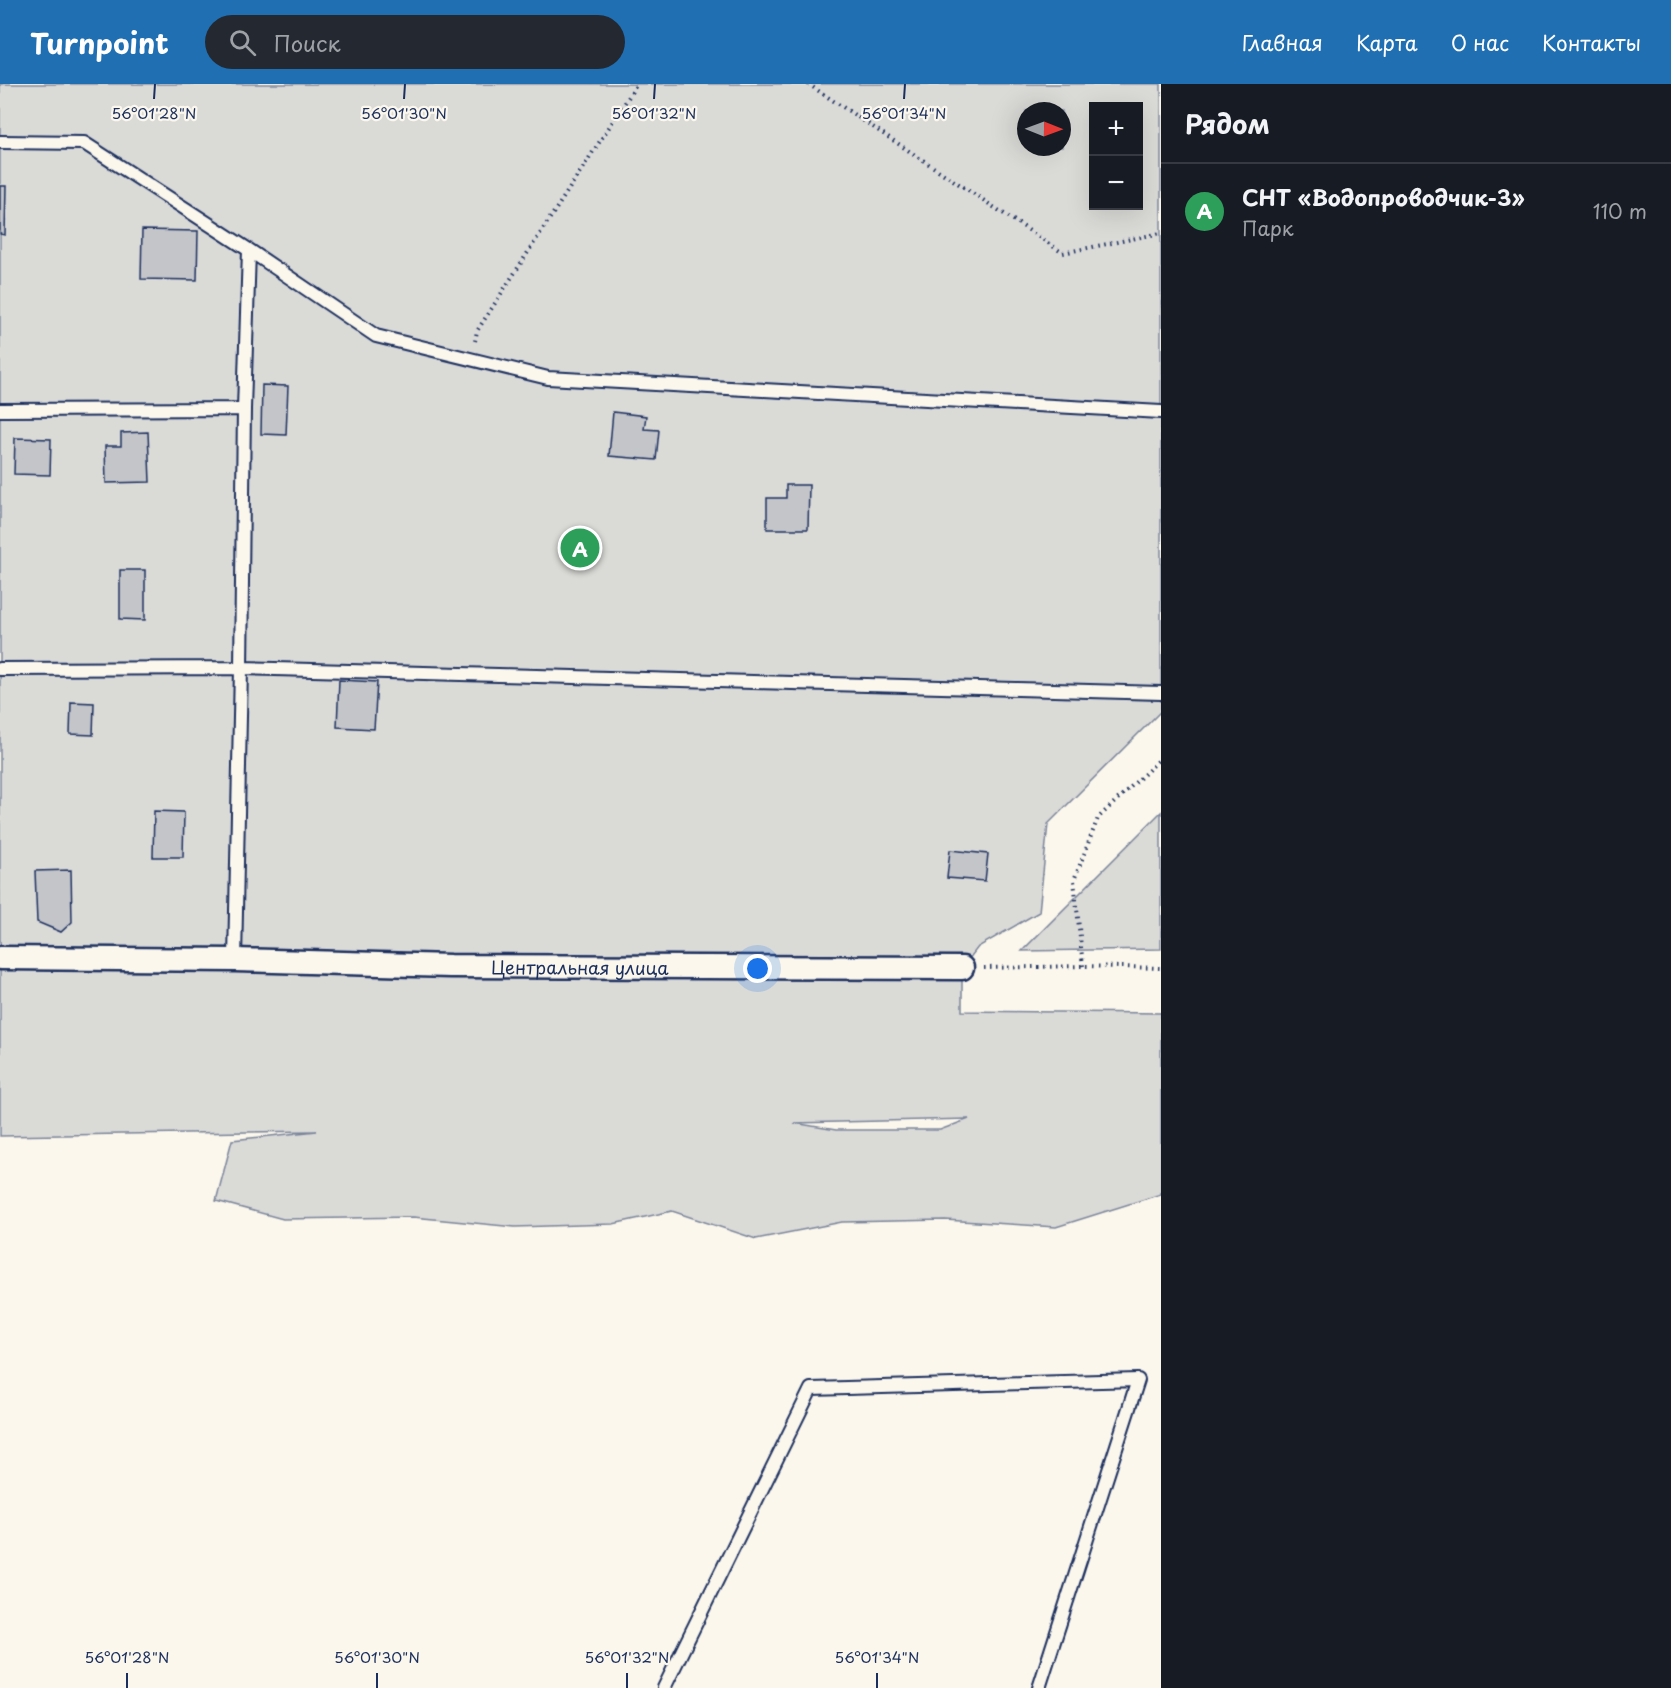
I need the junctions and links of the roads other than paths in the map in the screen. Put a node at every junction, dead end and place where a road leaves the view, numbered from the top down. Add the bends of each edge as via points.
1 (0, 142) edge
2 (249, 250) junction
3 (244, 409) junction
4 (0, 410) edge
5 (1161, 412) edge
6 (241, 668) junction
7 (0, 669) edge
8 (1161, 693) edge
9 (0, 958) edge
10 (235, 960) junction
11 (962, 968) road end
12 (664, 1688) edge
13 (1039, 1688) edge

1 - 2 lane via 84,143
2 - 3 lane
2 - 5 lane via 376,336 548,378
3 - 4 lane
3 - 6 lane
6 - 7 lane
6 - 8 lane
6 - 10 lane
9 - 10 street, Центральная улица
10 - 11 street, Центральная улица via 462,966
12 - 13 lane via 811,1389 1138,1380

